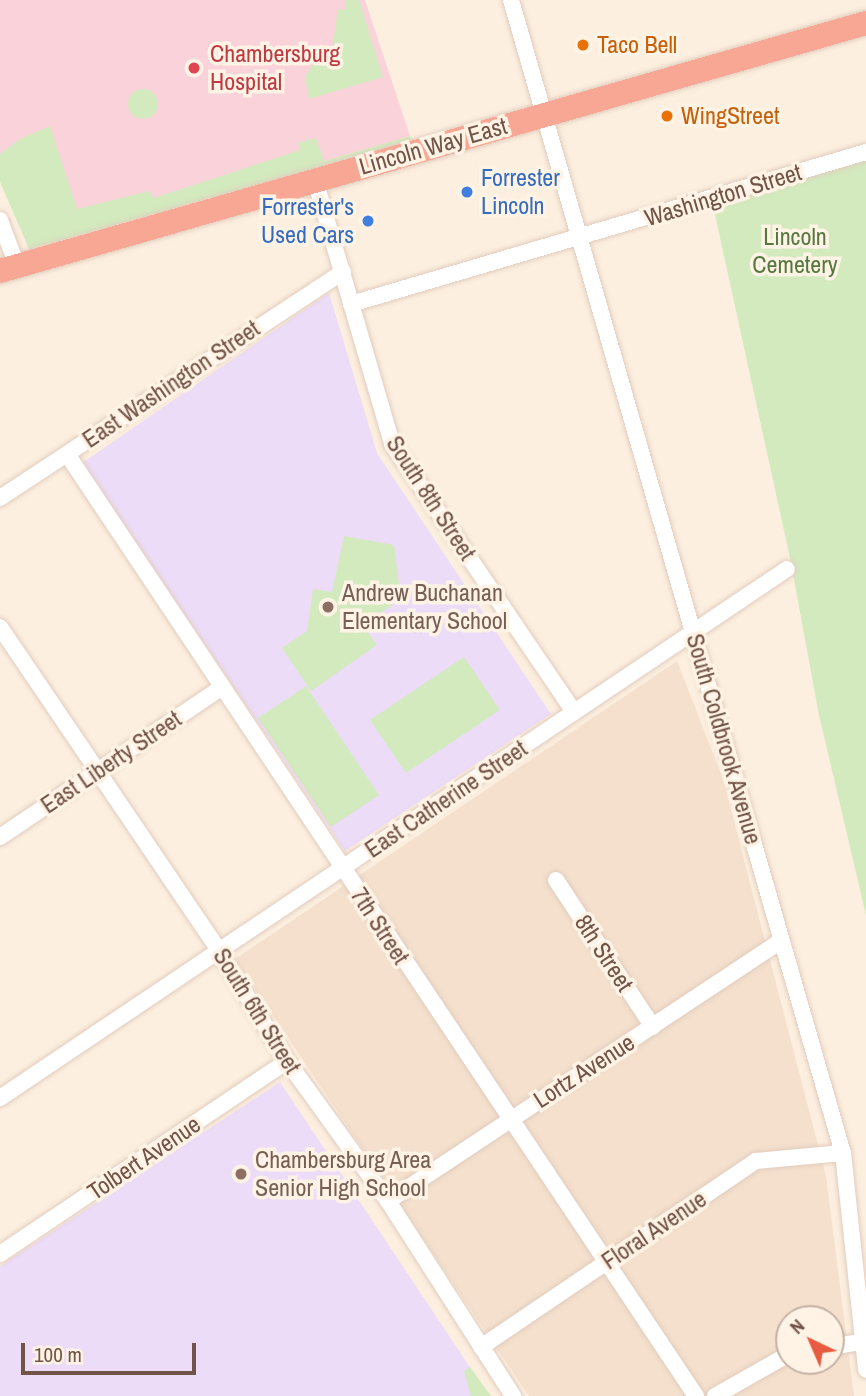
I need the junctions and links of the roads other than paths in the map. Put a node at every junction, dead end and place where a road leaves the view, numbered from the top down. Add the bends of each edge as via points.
1 (511, 0) edge
2 (866, 23) edge
3 (544, 115) junction
4 (866, 152) edge
5 (315, 180) junction
6 (0, 220) edge
7 (580, 238) junction
8 (8, 268) edge
9 (343, 272) junction
10 (351, 304) junction
11 (66, 454) junction
12 (0, 498) edge
13 (787, 569) dead end
14 (0, 627) edge
15 (694, 633) junction
16 (222, 687) junction
17 (574, 712) junction
18 (96, 771) junction
19 (0, 837) edge
20 (343, 868) junction
21 (556, 880) dead end
22 (780, 941) junction
23 (219, 951) junction
24 (653, 1027) junction
25 (287, 1060) junction
26 (0, 1098) edge
27 (511, 1119) junction
28 (843, 1153) junction
29 (388, 1201) junction
30 (0, 1254) edge
31 (606, 1262) junction
32 (864, 1342) edge
33 (845, 1345) edge
34 (481, 1347) junction
35 (775, 1362) edge
36 (866, 1370) edge
37 (513, 1396) edge
38 (696, 1396) edge
39 (715, 1396) edge

1 - 3 street, South Coldbrook Avenue
2 - 3 highway, Lincoln Way East
3 - 5 highway, Lincoln Way East
3 - 7 street, South Coldbrook Avenue
4 - 7 street, Washington Street
5 - 8 highway, Lincoln Way East
5 - 9 street, South 8th Street
6 - 8 street
7 - 10 street, Washington Street
7 - 15 street, South Coldbrook Avenue
9 - 10 street, South 8th Street
9 - 11 street, East Washington Street
10 - 17 street, South 8th Street via 392,444
11 - 12 street, East Washington Street
11 - 16 street, 7th Street
13 - 15 street, East Catherine Street
14 - 18 street, South 6th Street
15 - 17 street, East Catherine Street
15 - 22 street, South Coldbrook Avenue
16 - 18 street, East Liberty Street
16 - 20 street, 7th Street
17 - 20 street, East Catherine Street
18 - 19 street, East Liberty Street
18 - 23 street, South 6th Street
20 - 23 street, East Catherine Street
20 - 27 street, 7th Street
21 - 24 street, 8th Street
22 - 24 street, Lortz Avenue
22 - 28 street, South Coldbrook Avenue
23 - 25 street, South 6th Street
23 - 26 street, East Catherine Street
24 - 27 street, Lortz Avenue
25 - 29 street, South 6th Street
25 - 30 street, Tolbert Avenue
27 - 29 street, Lortz Avenue
27 - 31 street, 7th Street
28 - 31 street, Floral Avenue via 756,1161
28 - 32 street, South Coldbrook Avenue
29 - 34 street, South 6th Street
31 - 34 street, Floral Avenue
31 - 38 street, 7th Street
32 - 33 street
32 - 36 street, South Coldbrook Avenue
34 - 37 street, South 6th Street
35 - 39 street

